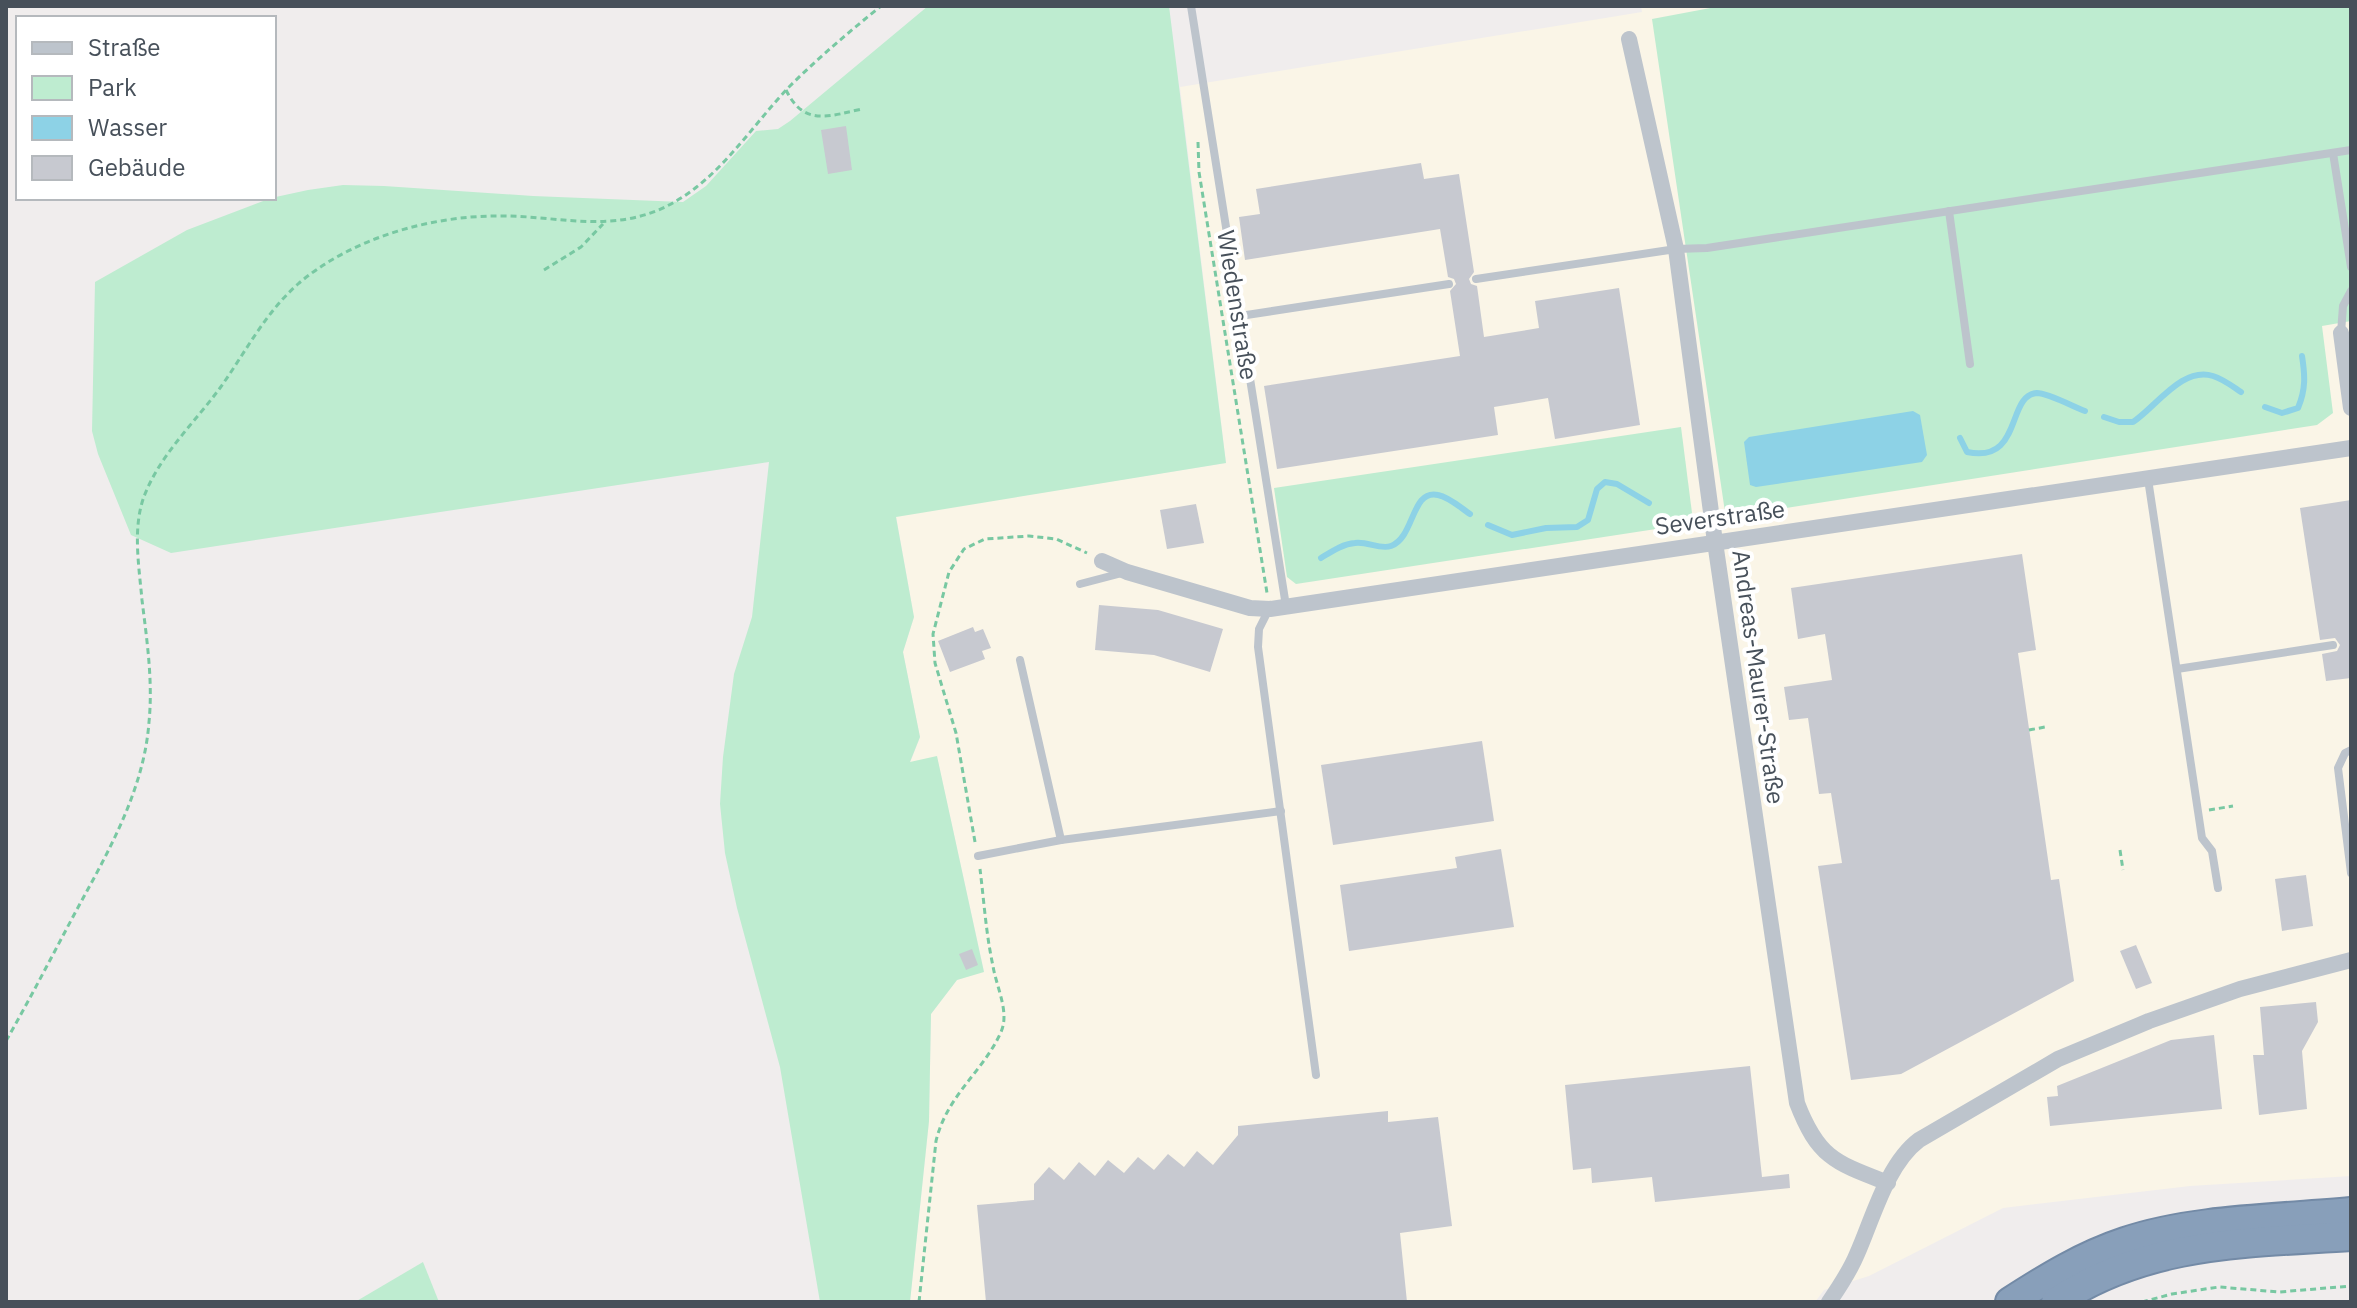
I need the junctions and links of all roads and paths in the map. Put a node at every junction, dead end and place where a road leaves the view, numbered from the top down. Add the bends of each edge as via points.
1 (881, 6) edge
2 (1191, 6) edge
3 (1629, 39) dead end
4 (786, 90) junction
5 (862, 109) dead end
6 (1197, 129) dead end
7 (2351, 150) edge
8 (2333, 153) junction
9 (1949, 211) junction
10 (603, 224) junction
11 (1676, 249) junction
12 (2351, 267) edge
13 (544, 270) dead end
14 (1476, 279) dead end
15 (1449, 284) dead end
16 (2351, 291) edge
17 (1240, 316) junction
18 (2341, 333) joint
19 (1970, 364) dead end
20 (2351, 408) edge
21 (2351, 448) edge
22 (2148, 478) junction
23 (1715, 542) junction
24 (1102, 561) dead end
25 (1127, 572) junction
26 (1080, 584) dead end
27 (1278, 607) junction
28 (2333, 645) dead end
29 (1020, 660) dead end
30 (2177, 669) junction
31 (2045, 727) dead end
32 (2029, 730) dead end
33 (2351, 750) edge
34 (2233, 806) dead end
35 (1281, 811) junction
36 (2198, 811) junction
37 (1061, 840) junction
38 (2120, 850) dead end
39 (978, 856) dead end
40 (2123, 870) dead end
41 (2351, 874) edge
42 (2218, 888) dead end
43 (2351, 960) edge
44 (6, 1041) edge
45 (1316, 1075) dead end
46 (1888, 1183) junction
47 (2351, 1212) edge
48 (2351, 1236) edge
49 (2351, 1286) edge
50 (1829, 1302) edge
51 (2010, 1302) edge
52 (2056, 1302) edge
53 (2142, 1302) edge

1 - 4 path
2 - 17 lane
3 - 11 street, Andreas-Maurer-Straße
4 - 5 path via 803,113 815,117
4 - 10 path via 704,183 654,212
6 - 27 path, Wiedenstraße via 1199,172
7 - 8 lane
8 - 9 lane
8 - 12 lane
9 - 11 lane
9 - 19 lane
10 - 13 path via 581,247
10 - 44 path via 498,216 418,226 380,238 319,269 297,285 257,333 144,495 138,547 150,692 139,778 105,857
11 - 14 lane
11 - 23 street, Andreas-Maurer-Straße
15 - 17 lane
16 - 18 lane via 2343,306
17 - 27 lane
18 - 20 street
21 - 22 street, Severstraße
22 - 23 street, Severstraße
22 - 30 lane
23 - 27 street, Severstraße
23 - 46 street, Andreas-Maurer-Straße via 1797,1103 1817,1144 1840,1164
24 - 25 street, Severstraße
25 - 26 lane
25 - 27 street, Severstraße via 1250,608
27 - 35 lane via 1259,629 1258,647
28 - 30 lane
29 - 37 lane
30 - 36 lane
31 - 32 path
33 - 41 lane via 2338,768
34 - 36 path
35 - 37 lane
35 - 45 lane
36 - 42 lane
37 - 39 lane
38 - 40 path
43 - 46 street via 2223,995 2058,1059 1919,1140 1903,1154
46 - 50 street via 1845,1279
47 - 51 highway via 2184,1228 2125,1241 2059,1271
48 - 52 highway via 2221,1245 2156,1256 2109,1273
49 - 53 path via 2279,1292 2219,1287

